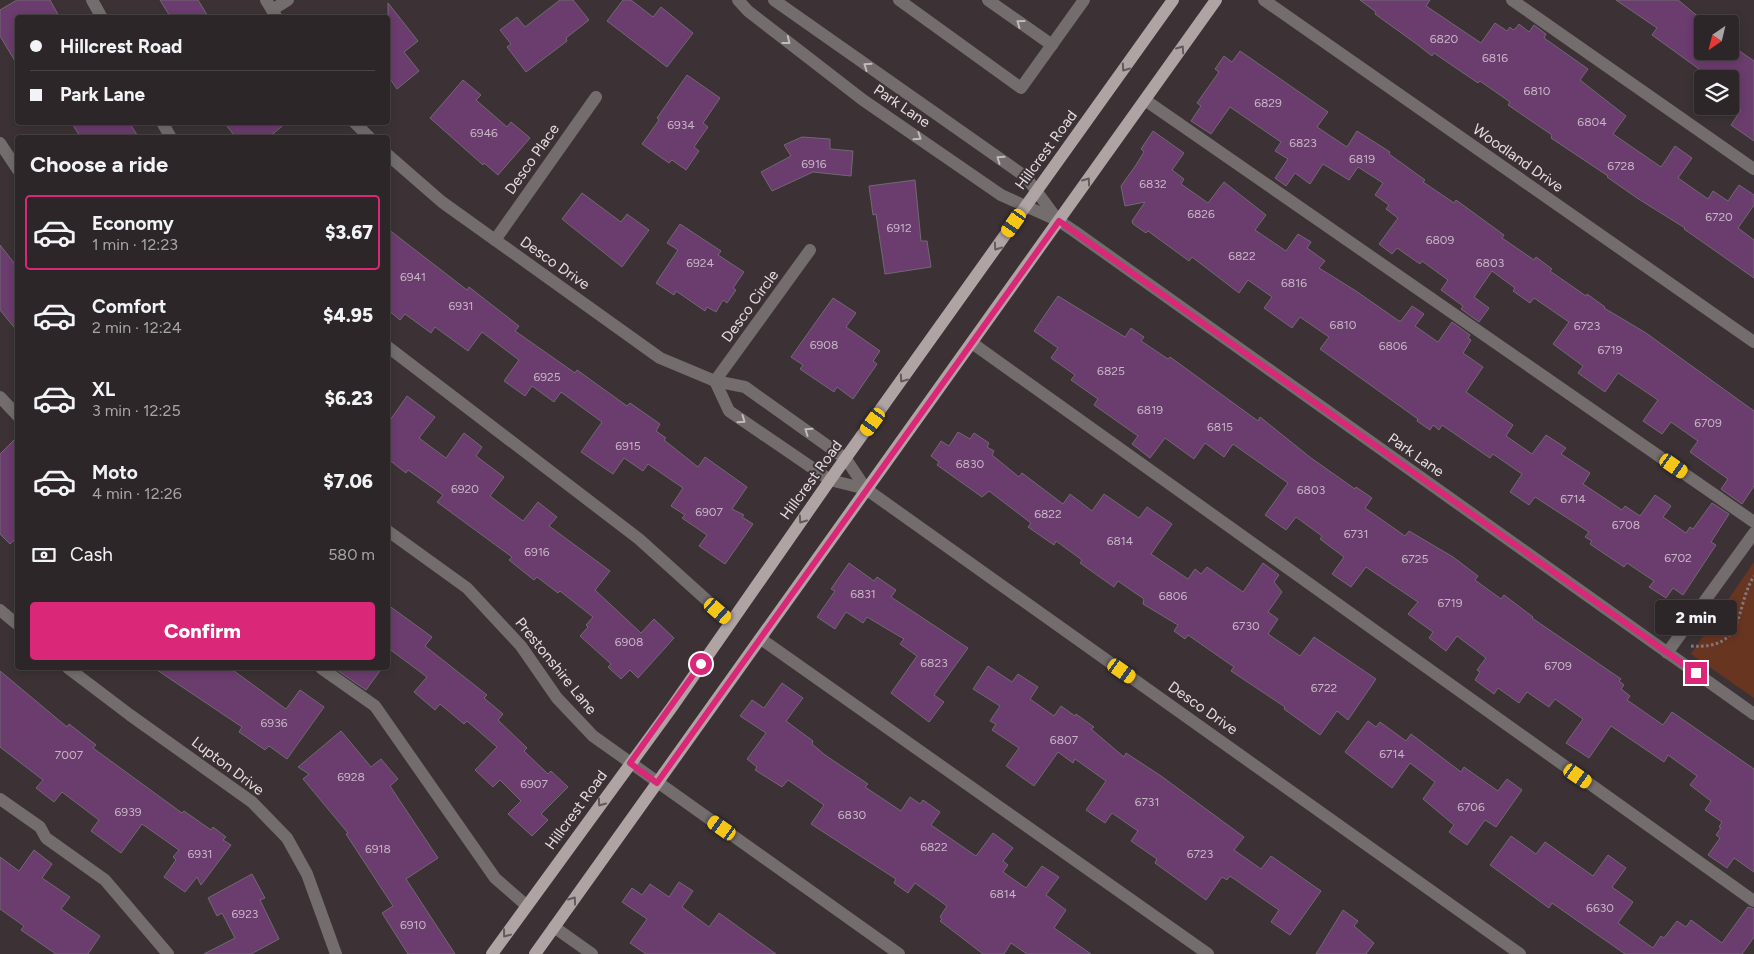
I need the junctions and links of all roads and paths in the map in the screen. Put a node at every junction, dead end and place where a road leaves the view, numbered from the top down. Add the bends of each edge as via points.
1 (92, 0) edge
2 (288, 0) edge
3 (738, 0) edge
4 (774, 0) edge
5 (899, 0) edge
6 (988, 0) edge
7 (1173, 0) edge
8 (1216, 0) edge
9 (1264, 0) edge
10 (1512, 0) edge
11 (1079, 2) edge
12 (272, 9) edge
13 (100, 15) edge
14 (1052, 45) junction
15 (596, 97) dead end
16 (1145, 100) junction
17 (357, 125) edge
18 (367, 135) edge
19 (0, 143) edge
20 (390, 157) edge
21 (15, 166) edge
22 (1754, 169) edge
23 (1036, 192) junction
24 (1026, 207) junction
25 (1059, 221) junction
26 (495, 240) junction
27 (810, 250) dead end
28 (1754, 342) edge
29 (972, 343) junction
30 (390, 349) edge
31 (715, 381) junction
32 (0, 397) edge
33 (15, 413) edge
34 (846, 459) junction
35 (830, 480) junction
36 (866, 489) junction
37 (1754, 522) edge
38 (390, 532) edge
39 (1754, 533) edge
40 (1754, 576) edge
41 (0, 610) edge
42 (15, 622) edge
43 (731, 622) junction
44 (761, 639) junction
45 (1670, 649) junction
46 (71, 670) edge
47 (324, 670) edge
48 (1754, 714) edge
49 (630, 763) junction
50 (657, 783) junction
51 (0, 799) edge
52 (1754, 901) edge
53 (527, 906) junction
54 (554, 927) junction
55 (168, 954) edge
56 (336, 954) edge
57 (492, 954) edge
58 (535, 954) edge
59 (592, 954) edge
60 (899, 954) edge
61 (1208, 954) edge
62 (1520, 954) edge

1 - 13 street
2 - 12 street
3 -> 24 street, Park Lane via 863,100 1001,195
23 -> 4 street, Park Lane via 1026,177
5 - 14 street via 1021,88
14 -> 6 street
7 -> 23 main road, Hillcrest Road
16 -> 8 main road
9 - 28 street, Woodland Drive
10 - 22 street
11 - 14 street
15 - 26 street, Desco Place
25 -> 16 main road
16 - 37 street
17 - 18 street
19 - 21 street
20 - 26 street, Desco Drive via 442,202
23 - 24 main road, Hillcrest Road
23 - 25 street, Park Lane
24 - 25 street, Park Lane
24 -> 34 main road, Hillcrest Road
25 - 29 main road
25 - 45 street, Park Lane
26 - 31 street, Desco Drive via 660,358
27 - 31 street, Desco Circle
29 - 36 main road
29 - 52 street
30 - 43 street via 639,539
34 -> 31 street, Desco Drive via 745,387
31 -> 35 street, Desco Drive via 729,411
32 - 33 street
34 - 35 main road, Hillcrest Road
34 - 36 street, Desco Drive
35 - 36 street, Desco Drive
35 -> 43 main road, Hillcrest Road
36 - 44 main road
36 - 62 street, Desco Drive
38 - 49 street, Prestonshire Lane via 467,588 521,646 574,718
39 - 45 street
40 - 45 path via 1748,586 1739,622 1728,635 1708,648
41 - 42 street
43 - 49 main road, Hillcrest Road
44 - 50 main road
44 - 61 street
45 - 48 street, Park Lane
46 - 56 street, Lupton Drive via 252,802 287,838 307,874
47 - 53 street via 375,706 495,878
49 - 50 street, Prestonshire Lane
49 -> 53 main road, Hillcrest Road
54 -> 50 main road
50 - 60 street, Prestonshire Lane
51 - 55 street via 40,828 46,838 105,880
53 -> 57 main road, Hillcrest Road
54 - 58 main road
54 - 59 street

